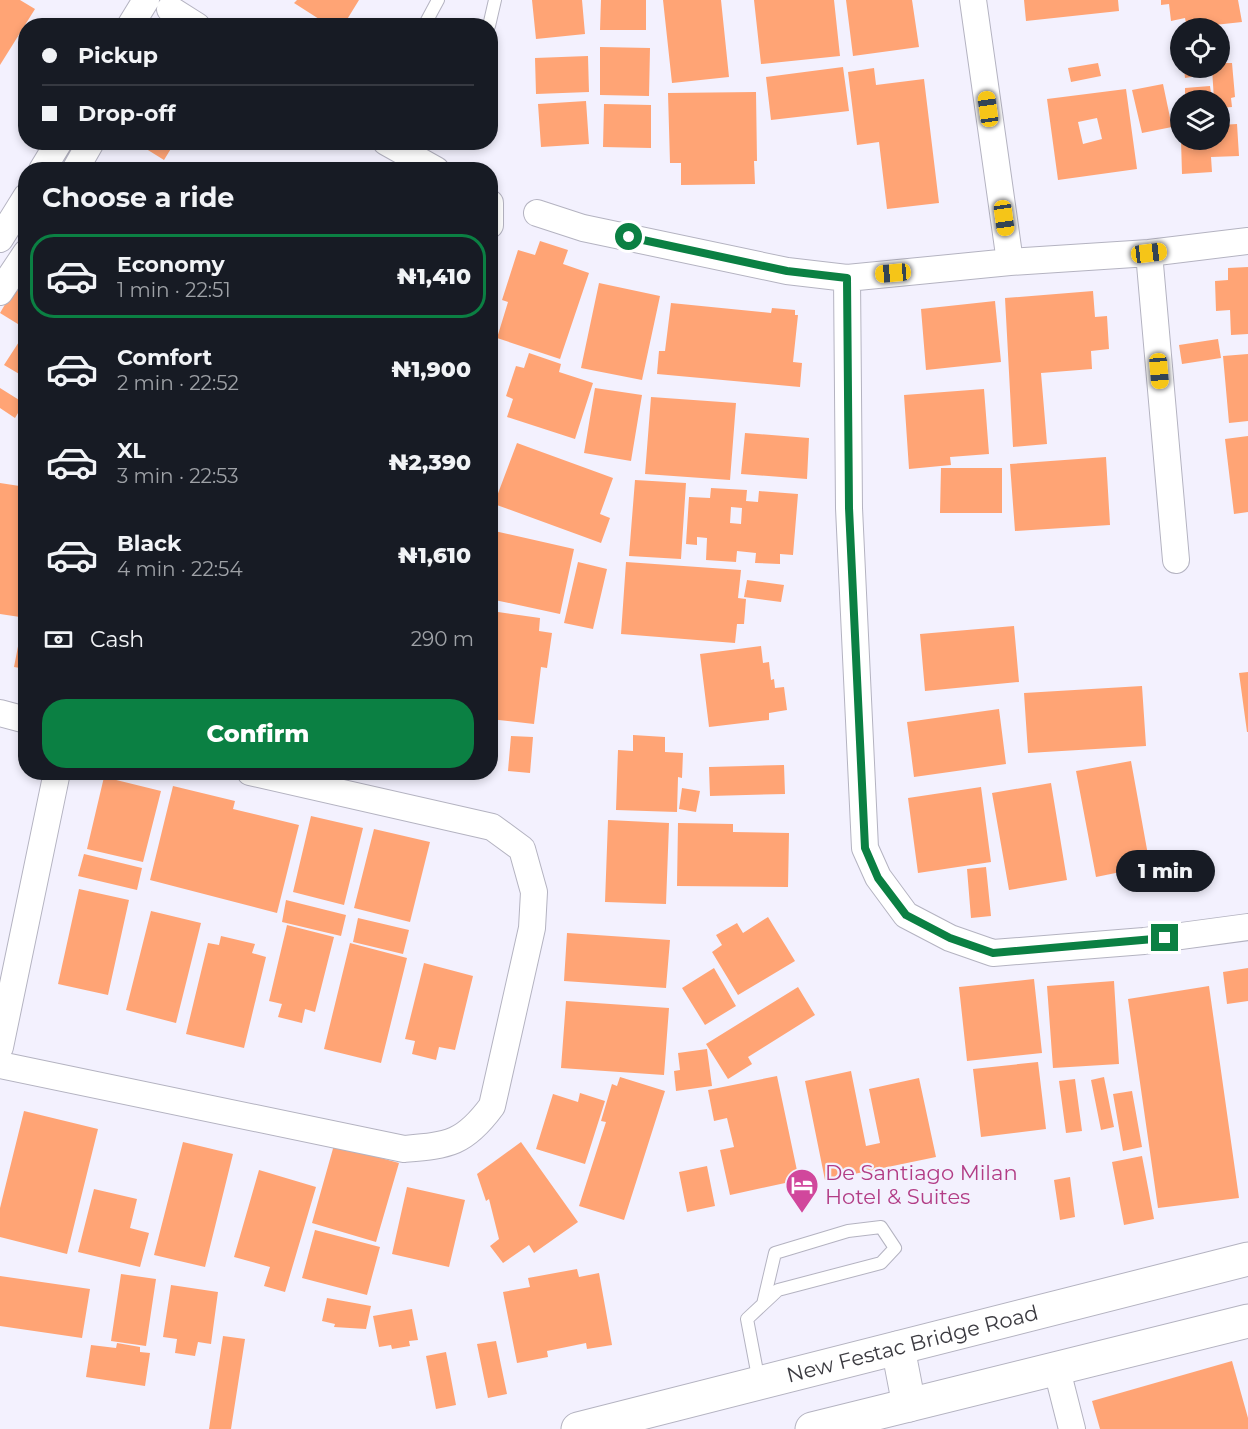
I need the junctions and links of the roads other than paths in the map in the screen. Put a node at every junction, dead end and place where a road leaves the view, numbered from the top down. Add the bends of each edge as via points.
1 (438, 0) edge
2 (495, 0) edge
3 (973, 0) edge
4 (163, 9) edge
5 (146, 18) edge
6 (181, 18) edge
7 (428, 18) edge
8 (491, 18) edge
9 (400, 150) edge
10 (422, 162) edge
11 (18, 210) edge
12 (537, 213) dead end
13 (0, 239) edge
14 (1248, 241) edge
15 (1149, 253) junction
16 (1010, 262) junction
17 (18, 265) edge
18 (847, 278) junction
19 (0, 292) edge
20 (1176, 560) dead end
21 (0, 713) edge
22 (18, 718) edge
23 (55, 780) edge
24 (286, 780) edge
25 (1248, 927) edge
26 (0, 1047) edge
27 (0, 1065) edge
28 (1248, 1259) edge
29 (763, 1304) junction
30 (1248, 1321) edge
31 (898, 1348) junction
32 (1057, 1370) junction
33 (760, 1383) junction
34 (909, 1405) junction
35 (578, 1429) edge
36 (812, 1429) edge
37 (1071, 1429) edge

1 - 7 lane
2 - 8 lane
3 - 16 street
4 - 5 street
4 - 6 street
9 - 10 street
11 - 13 street
12 - 18 street via 584,228 787,271
14 - 15 street
15 - 16 street
15 - 20 street
16 - 18 street
17 - 19 street
18 - 25 street via 855,662 865,848 878,878 906,915 950,938 993,953 1144,941
21 - 22 street
23 - 26 street
24 - 27 street via 492,826 522,849 534,892 532,928 492,1106 476,1128 447,1145 404,1149
28 - 31 main road, New Festac Bridge Road
29 - 29 lane via 778,1290 881,1263 895,1248 880,1227 848,1231 775,1253
29 - 33 lane via 747,1319
30 - 32 main road
31 - 33 main road, New Festac Bridge Road
31 - 34 main road
32 - 34 main road
32 - 37 street
33 - 35 main road, New Festac Bridge Road
34 - 36 main road

